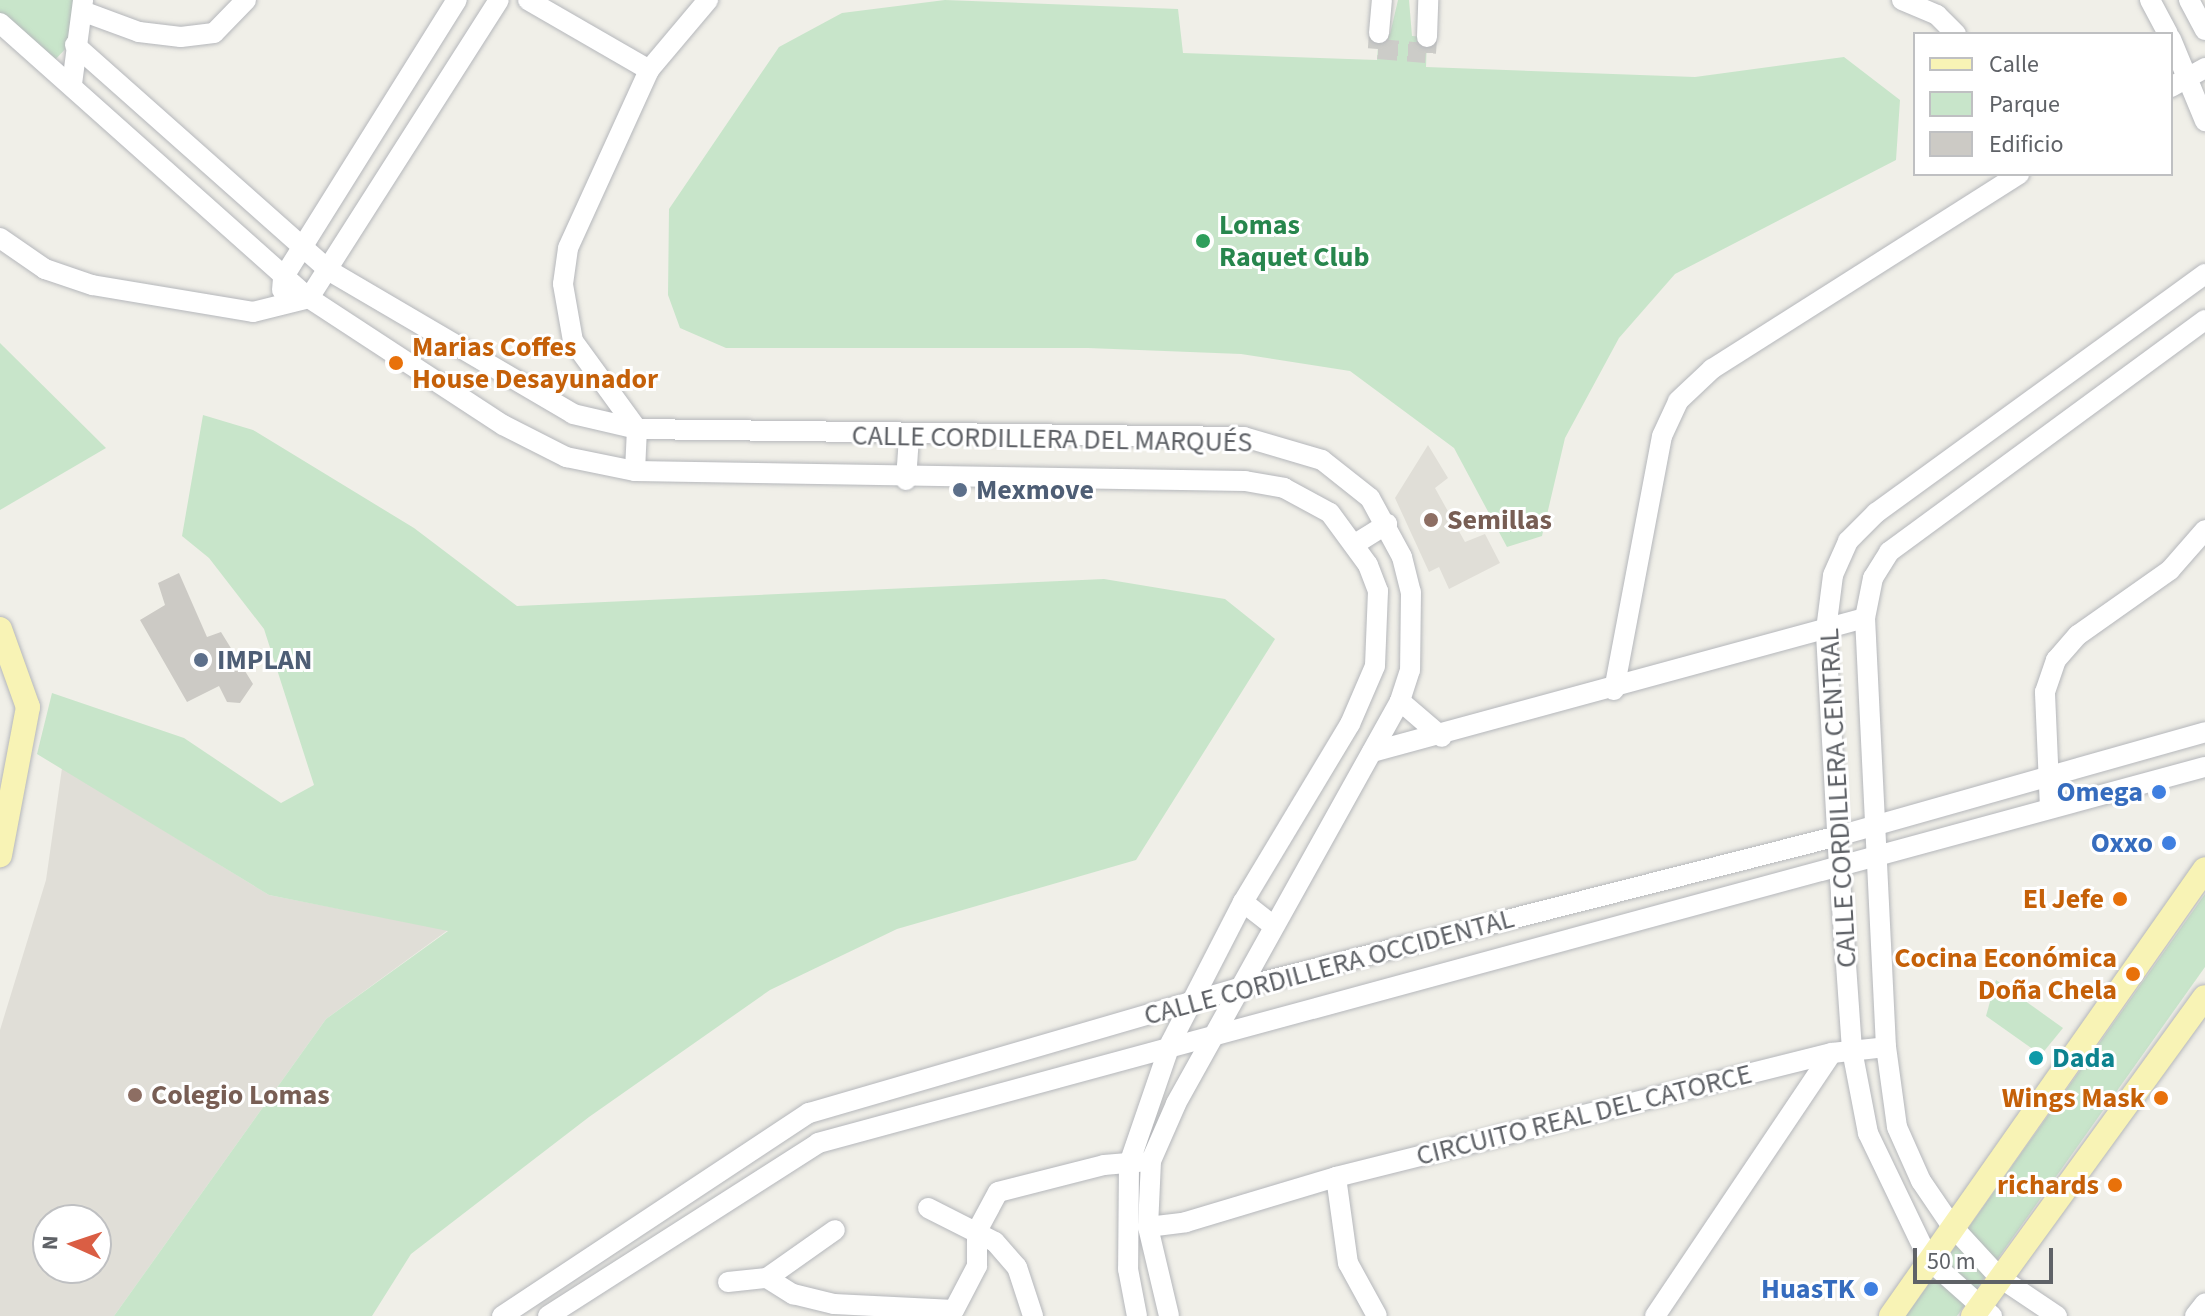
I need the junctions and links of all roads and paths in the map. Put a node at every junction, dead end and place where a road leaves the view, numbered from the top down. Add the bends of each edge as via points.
1 (246, 0) edge
2 (457, 0) edge
3 (499, 0) edge
4 (528, 0) edge
5 (708, 0) edge
6 (1428, 0) edge
7 (1902, 0) edge
8 (2150, 0) edge
9 (2189, 0) edge
10 (1382, 1) edge
11 (82, 5) edge
12 (0, 23) edge
13 (2205, 30) edge
14 (1954, 32) edge
15 (2168, 32) edge
16 (1379, 33) dead end
17 (1427, 37) dead end
18 (2173, 40) edge
19 (75, 45) junction
20 (649, 70) junction
21 (2198, 72) edge
22 (72, 84) junction
23 (2173, 86) edge
24 (2205, 121) edge
25 (1992, 176) edge
26 (2015, 176) edge
27 (1978, 197) junction
28 (0, 238) edge
29 (303, 249) junction
30 (328, 270) junction
31 (2205, 274) edge
32 (283, 278) junction
33 (309, 298) junction
34 (280, 302) junction
35 (2205, 320) edge
36 (637, 429) junction
37 (909, 437) junction
38 (635, 471) junction
39 (906, 480) junction
40 (1387, 524) junction
41 (2205, 530) edge
42 (1355, 544) junction
43 (1865, 618) junction
44 (0, 629) edge
45 (1826, 630) junction
46 (1614, 690) junction
47 (1400, 701) junction
48 (2205, 732) edge
49 (1442, 737) junction
50 (1372, 752) junction
51 (2205, 767) edge
52 (2046, 776) junction
53 (2050, 808) junction
54 (1873, 824) junction
55 (1838, 836) junction
56 (0, 855) edge
57 (1875, 856) junction
58 (1839, 866) junction
59 (2205, 869) edge
60 (1243, 902) junction
61 (1274, 926) junction
62 (1239, 988) junction
63 (2205, 997) edge
64 (1190, 1002) junction
65 (1218, 1030) junction
66 (1171, 1042) junction
67 (1886, 1047) junction
68 (1842, 1051) junction
69 (809, 1113) junction
70 (818, 1143) junction
71 (1151, 1161) junction
72 (1129, 1164) junction
73 (1336, 1177) junction
74 (928, 1208) dead end
75 (1951, 1225) junction
76 (1148, 1227) junction
77 (835, 1230) dead end
78 (977, 1231) junction
79 (1929, 1260) junction
80 (1999, 1277) junction
81 (767, 1278) junction
82 (728, 1282) dead end
83 (2205, 1303) edge
84 (956, 1313) edge
85 (1981, 1313) edge
86 (502, 1316) edge
87 (548, 1316) edge
88 (1033, 1316) edge
89 (1137, 1316) edge
90 (1169, 1316) edge
91 (1377, 1316) edge
92 (1655, 1316) edge
93 (1891, 1316) edge
94 (2057, 1316) edge
95 (2195, 1316) edge

1 - 11 street via 214,33 181,37 139,32
2 - 29 street
3 - 30 street
4 - 20 street
5 - 20 street
6 - 17 street
7 - 14 street via 1937,15
8 - 15 street
9 - 13 street
10 - 16 street
11 - 19 street
12 - 22 street, CALLE CORDILLERA DEL MARQUÉS
18 - 21 street
19 - 22 street
19 - 29 street, CALLE CORDILLERA DEL MARQUÉS
20 - 36 street via 580,214 563,284 573,341
21 - 23 street
21 - 24 street
22 - 32 street, CALLE CORDILLERA DEL MARQUÉS
25 - 27 street
26 - 27 street
27 - 46 street via 1712,369 1678,401 1662,436
28 - 34 street via 45,269 92,285 253,312
29 - 30 street, CALLE CORDILLERA DEL MARQUÉS
29 - 32 street
30 - 33 street
30 - 36 street, CALLE CORDILLERA DEL MARQUÉS via 573,414
31 - 45 street, CALLE CORDILLERA CENTRAL via 1876,513 1848,541 1833,575
32 - 33 street, CALLE CORDILLERA DEL MARQUÉS
32 - 34 street
33 - 34 street
33 - 38 street, CALLE CORDILLERA DEL MARQUÉS via 503,425 566,457
35 - 43 street, CALLE CORDILLERA CENTRAL via 1889,552 1873,578
36 - 37 street, CALLE CORDILLERA DEL MARQUÉS
36 - 38 street
37 - 39 street
37 - 40 street, CALLE CORDILLERA DEL MARQUÉS via 1244,437 1344,472
38 - 39 street, CALLE CORDILLERA DEL MARQUÉS
39 - 42 street, CALLE CORDILLERA DEL MARQUÉS via 1245,481 1284,488 1330,513
40 - 42 street
40 - 47 street, CALLE CORDILLERA DEL MARQUÉS via 1402,557 1414,623
41 - 52 street via 2170,570 2078,635 2056,660 2045,692
42 - 60 street, CALLE CORDILLERA DEL MARQUÉS via 1378,591 1375,666 1350,724
43 - 45 street
43 - 54 street, CALLE CORDILLERA CENTRAL
44 - 56 main road via 28,707
45 - 46 street
45 - 55 street, CALLE CORDILLERA CENTRAL
46 - 49 street
47 - 49 street
47 - 50 street, CALLE CORDILLERA DEL MARQUÉS
48 - 52 street, CALLE CORDILLERA OCCIDENTAL
49 - 50 street
50 - 61 street, CALLE CORDILLERA DEL MARQUÉS
51 - 53 street, CALLE CORDILLERA OCCIDENTAL
52 - 53 street
52 - 54 street, CALLE CORDILLERA OCCIDENTAL
53 - 57 street, CALLE CORDILLERA OCCIDENTAL
54 - 55 street, CALLE CORDILLERA OCCIDENTAL
54 - 57 street, CALLE CORDILLERA CENTRAL
55 - 58 street, CALLE CORDILLERA CENTRAL
55 - 62 street, CALLE CORDILLERA OCCIDENTAL
57 - 58 street, CALLE CORDILLERA OCCIDENTAL
57 - 67 street, CALLE CORDILLERA CENTRAL
58 - 65 street, CALLE CORDILLERA OCCIDENTAL
58 - 68 street, CALLE CORDILLERA CENTRAL
59 - 75 main road
60 - 61 street
60 - 64 street, CALLE CORDILLERA DEL MARQUÉS
61 - 62 street, CALLE CORDILLERA DEL MARQUÉS
62 - 64 street, CALLE CORDILLERA OCCIDENTAL
62 - 65 street, CALLE CORDILLERA DEL MARQUÉS
63 - 80 main road
64 - 66 street, CALLE CORDILLERA DEL MARQUÉS
64 - 69 street, CALLE CORDILLERA OCCIDENTAL
65 - 66 street, CALLE CORDILLERA OCCIDENTAL
65 - 71 street, CALLE CORDILLERA DEL MARQUÉS
66 - 70 street, CALLE CORDILLERA OCCIDENTAL
66 - 72 street, CALLE CORDILLERA DEL MARQUÉS
67 - 68 street, CIRCUITO REAL DEL CATORCE
67 - 75 street, CALLE CORDILLERA CENTRAL via 1897,1127 1921,1181
68 - 73 street, CIRCUITO REAL DEL CATORCE
68 - 79 street, CALLE CORDILLERA CENTRAL via 1868,1133
68 - 92 street
69 - 70 street
69 - 86 street, CALLE CORDILLERA OCCIDENTAL
70 - 87 street, CALLE CORDILLERA OCCIDENTAL
71 - 72 street
71 - 76 street, CALLE CORDILLERA DEL MARQUÉS
72 - 78 street via 1104,1165 998,1192
72 - 89 street, CALLE CORDILLERA DEL MARQUÉS via 1128,1269
73 - 76 street, CIRCUITO REAL DEL CATORCE via 1186,1222
73 - 91 street via 1348,1263
74 - 78 street
75 - 79 main road
75 - 80 street, CALLE CORDILLERA CENTRAL
76 - 90 street, CALLE CORDILLERA DEL MARQUÉS
77 - 81 street
78 - 84 street via 977,1266
78 - 88 street via 1017,1267
79 - 85 street, CALLE CORDILLERA CENTRAL
79 - 93 main road
80 - 85 main road
80 - 94 street, CALLE CORDILLERA CENTRAL
81 - 82 street
81 - 84 street via 793,1294 834,1304
83 - 95 street

